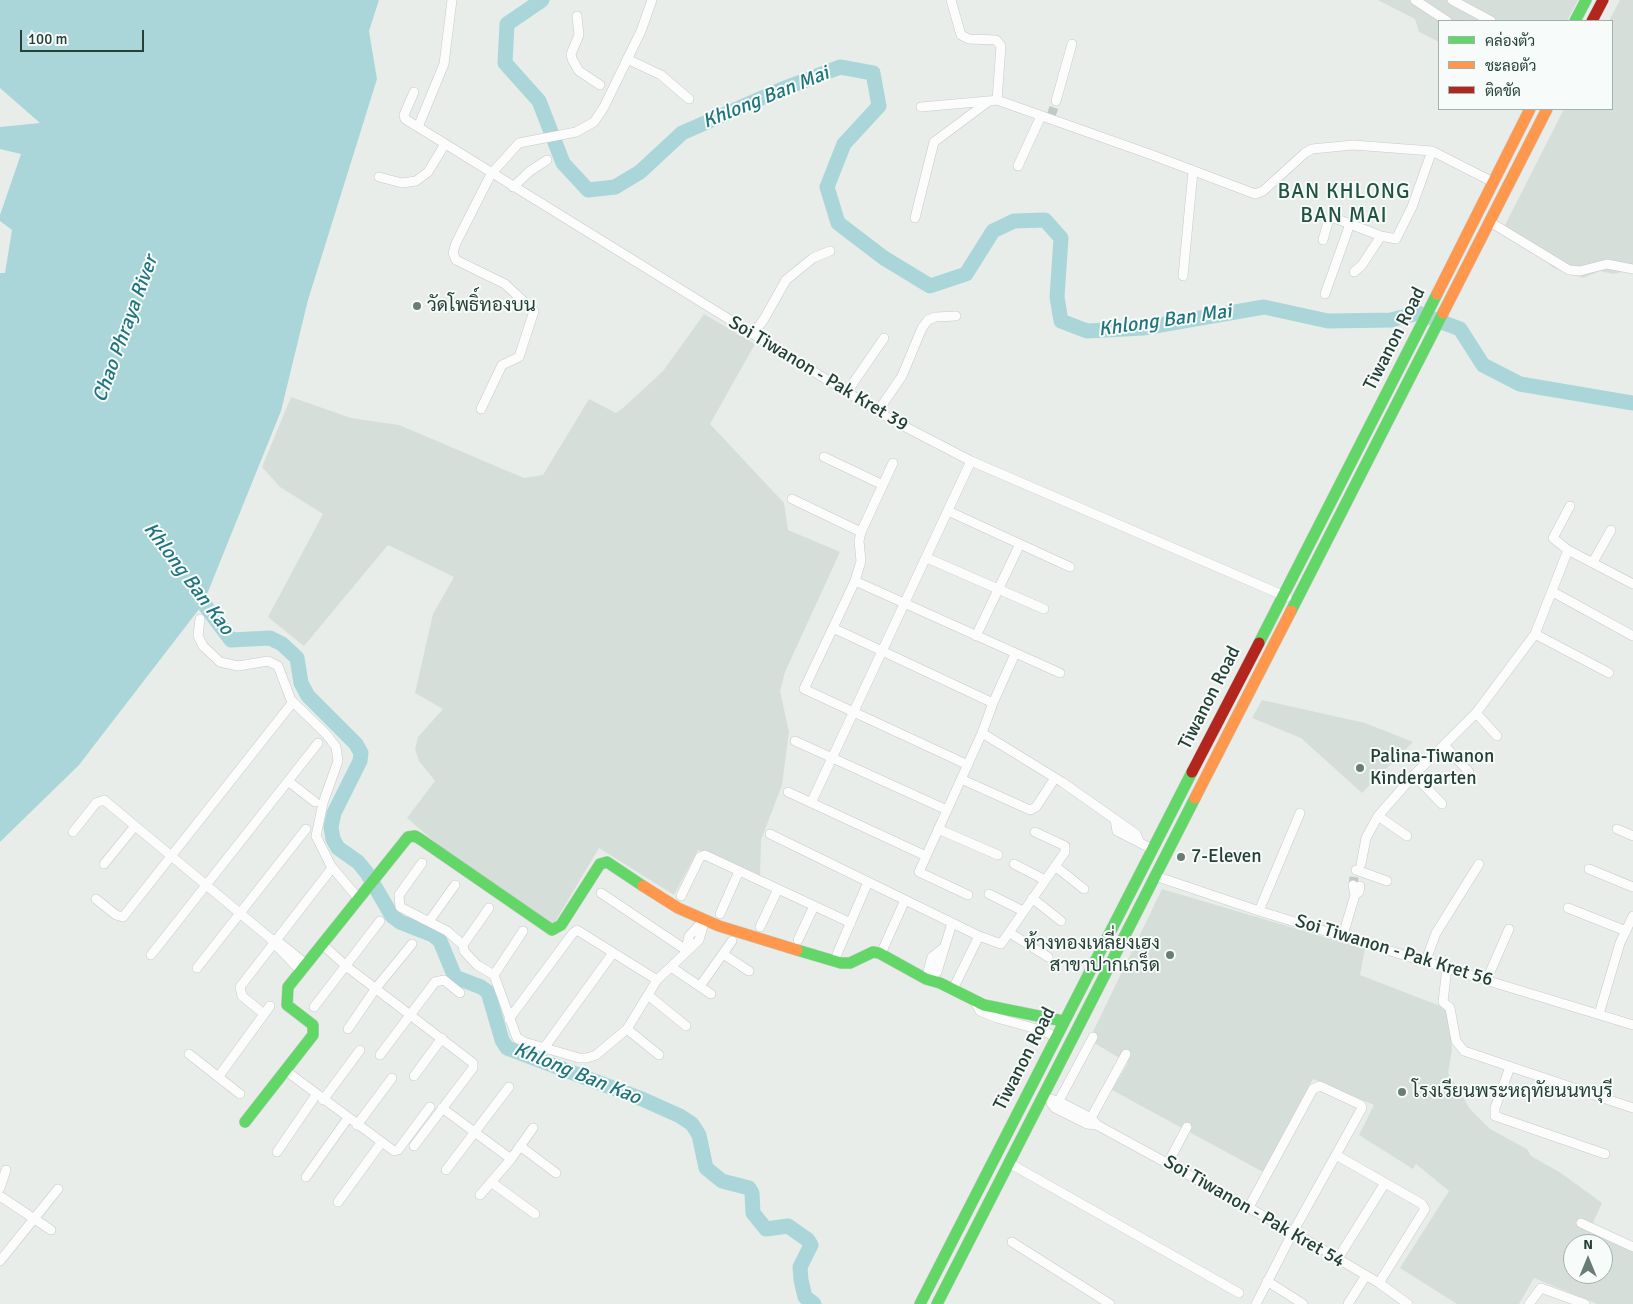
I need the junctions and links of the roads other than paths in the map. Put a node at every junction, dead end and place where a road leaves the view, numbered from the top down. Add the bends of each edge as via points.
1 (452, 0) edge
2 (652, 0) edge
3 (951, 0) edge
4 (1416, 0) edge
5 (1452, 0) edge
6 (1586, 0) edge
7 (1603, 0) edge
8 (577, 16) dead end
9 (1446, 20) edge
10 (1489, 20) edge
11 (1576, 20) edge
12 (1593, 20) edge
13 (1072, 44) dead end
14 (627, 59) junction
15 (606, 87) junction
16 (414, 92) dead end
17 (686, 95) dead end
18 (993, 100) junction
19 (1056, 101) tunnel mouth
20 (921, 107) dead end
21 (1529, 110) edge
22 (1546, 110) edge
23 (1047, 117) junction
24 (418, 127) junction
25 (445, 144) junction
26 (1432, 150) junction
27 (547, 160) dead end
28 (1018, 166) dead end
29 (1193, 171) junction
30 (491, 174) junction
31 (379, 177) dead end
32 (1493, 182) junction
33 (513, 187) junction
34 (914, 218) dead end
35 (1490, 222) junction
36 (1350, 224) junction
37 (1381, 236) junction
38 (1323, 240) dead end
39 (830, 251) dead end
40 (1633, 269) edge
41 (1354, 272) dead end
42 (1183, 276) dead end
43 (1325, 294) dead end
44 (956, 316) dead end
45 (752, 334) junction
46 (884, 338) dead end
47 (847, 392) junction
48 (481, 409) dead end
49 (878, 411) junction
50 (824, 457) dead end
51 (971, 461) junction
52 (893, 463) dead end
53 (883, 485) junction
54 (792, 498) dead end
55 (1570, 506) dead end
56 (948, 511) junction
57 (1611, 530) dead end
58 (861, 532) junction
59 (1020, 544) junction
60 (1568, 550) junction
61 (927, 558) junction
62 (1593, 562) junction
63 (1070, 568) dead end
64 (855, 581) junction
65 (1632, 582) edge
66 (999, 589) junction
67 (1553, 592) junction
68 (1283, 595) junction
69 (1296, 602) junction
70 (905, 604) junction
71 (1044, 609) dead end
72 (200, 619) dead end
73 (833, 628) junction
74 (1535, 634) junction
75 (976, 636) junction
76 (1633, 636) edge
77 (881, 651) junction
78 (1015, 654) junction
79 (1060, 673) dead end
80 (1609, 673) dead end
81 (294, 702) junction
82 (992, 703) junction
83 (852, 712) junction
84 (1476, 713) junction
85 (982, 733) junction
86 (1497, 736) dead end
87 (795, 740) dead end
88 (318, 743) dead end
89 (1444, 746) junction
90 (832, 757) junction
91 (968, 764) junction
92 (1469, 772) dead end
93 (1414, 775) junction
94 (1056, 778) junction
95 (961, 779) junction
96 (288, 781) junction
97 (788, 792) dead end
98 (315, 802) dead end
99 (811, 803) junction
100 (1442, 804) dead end
101 (947, 810) junction
102 (1300, 813) dead end
103 (1378, 816) junction
104 (135, 826) junction
105 (306, 829) dead end
106 (938, 829) junction
107 (1617, 829) dead end
108 (73, 832) dead end
109 (1035, 832) dead end
110 (770, 834) dead end
111 (1407, 836) dead end
112 (1633, 836) edge
113 (1152, 849) junction
114 (171, 855) junction
115 (998, 855) dead end
116 (926, 856) junction
117 (422, 863) dead end
118 (104, 864) dead end
119 (1014, 864) dead end
120 (1479, 864) dead end
121 (1055, 866) junction
122 (332, 868) junction
123 (1590, 869) dead end
124 (739, 871) junction
125 (1155, 876) junction
126 (1358, 876) junction
127 (1045, 880) junction
128 (1387, 881) dead end
129 (868, 882) junction
130 (206, 884) junction
131 (455, 885) dead end
132 (1633, 887) edge
133 (1084, 888) dead end
134 (778, 889) junction
135 (602, 893) dead end
136 (989, 894) dead end
137 (968, 895) dead end
138 (682, 896) dead end
139 (360, 897) junction
140 (1032, 898) junction
141 (96, 899) dead end
142 (905, 900) junction
143 (814, 906) junction
144 (489, 908) dead end
145 (1568, 908) dead end
146 (1023, 911) junction
147 (1259, 911) junction
148 (241, 913) junction
149 (720, 914) dead end
150 (1633, 916) edge
151 (705, 919) junction
152 (430, 920) junction
153 (380, 921) dead end
154 (1061, 921) dead end
155 (850, 923) junction
156 (952, 923) junction
157 (760, 927) dead end
158 (1509, 929) dead end
159 (523, 931) dead end
160 (1626, 931) junction
161 (1010, 933) junction
162 (1342, 935) junction
163 (979, 936) junction
164 (798, 940) dead end
165 (273, 941) junction
166 (732, 941) dead end
167 (322, 944) junction
168 (412, 944) dead end
169 (463, 945) junction
170 (883, 949) dead end
171 (686, 950) junction
172 (614, 953) junction
173 (723, 954) junction
174 (837, 954) dead end
175 (151, 955) dead end
176 (1048, 957) dead end
177 (1426, 960) junction
178 (346, 966) junction
179 (671, 966) junction
180 (1447, 967) junction
181 (197, 968) dead end
182 (304, 968) junction
183 (749, 971) dead end
184 (494, 975) junction
185 (926, 979) junction
186 (1487, 979) junction
187 (657, 980) junction
188 (700, 986) junction
189 (376, 988) junction
190 (954, 989) junction
191 (460, 992) dead end
192 (711, 994) dead end
193 (648, 995) junction
194 (972, 999) junction
195 (314, 1007) dead end
196 (410, 1014) junction
197 (1599, 1014) junction
198 (509, 1019) junction
199 (1064, 1021) junction
200 (1633, 1025) edge
201 (686, 1026) dead end
202 (348, 1029) dead end
203 (627, 1029) junction
204 (1093, 1036) dead end
205 (1055, 1037) junction
206 (442, 1038) junction
207 (544, 1048) junction
208 (360, 1050) dead end
209 (189, 1054) dead end
210 (1126, 1054) dead end
211 (380, 1055) dead end
212 (659, 1055) dead end
213 (1510, 1067) junction
214 (286, 1071) junction
215 (219, 1076) junction
216 (414, 1076) dead end
217 (392, 1078) dead end
218 (509, 1087) dead end
219 (240, 1094) dead end
220 (320, 1097) junction
221 (1052, 1102) junction
222 (430, 1107) dead end
223 (442, 1108) junction
224 (1633, 1108) edge
225 (348, 1118) junction
226 (1094, 1121) junction
227 (245, 1122) dead end
228 (357, 1125) junction
229 (1187, 1127) dead end
230 (533, 1128) dead end
231 (475, 1132) junction
232 (381, 1143) junction
233 (414, 1146) dead end
234 (520, 1146) junction
235 (277, 1152) dead end
236 (1336, 1154) junction
237 (1605, 1154) dead end
238 (511, 1159) junction
239 (1009, 1163) junction
240 (1168, 1163) junction
241 (6, 1170) dead end
242 (446, 1170) dead end
243 (556, 1173) dead end
244 (306, 1177) dead end
245 (491, 1182) junction
246 (1385, 1183) junction
247 (0, 1188) edge
248 (58, 1189) dead end
249 (480, 1195) dead end
250 (975, 1195) junction
251 (0, 1196) edge
252 (338, 1202) dead end
253 (989, 1203) junction
254 (1249, 1207) junction
255 (536, 1214) dead end
256 (35, 1217) junction
257 (1581, 1223) dead end
258 (51, 1230) dead end
259 (1293, 1232) junction
260 (1012, 1242) dead end
261 (1633, 1247) edge
262 (1338, 1260) junction
263 (0, 1261) edge
264 (1365, 1277) junction
265 (1267, 1281) junction
266 (1379, 1283) junction
267 (1239, 1293) dead end
268 (920, 1304) edge
269 (937, 1304) edge
270 (1110, 1304) edge
271 (1256, 1304) edge
272 (1303, 1304) edge
273 (1348, 1304) edge
274 (1408, 1304) edge
275 (1529, 1304) edge
276 (1586, 1304) edge

1 - 24 street via 443,69
2 - 14 street
3 - 18 street via 961,35 969,39 996,40 1001,46
4 - 9 street
5 - 10 street
6 - 11 main road
7 - 12 main road
8 - 15 street via 579,35 572,59 579,71
13 - 19 street
14 - 15 street
14 - 17 street via 672,83
15 - 30 street via 594,122 566,134 519,143
16 - 24 street, Soi Tiwanon - Pak Kret 39 via 403,117
18 - 20 street
18 - 23 street
18 - 34 street via 934,142
21 - 32 main road, Tiwanon Road
22 - 35 main road, Tiwanon Road
23 - 28 street
23 - 29 street
24 - 25 street, Soi Tiwanon - Pak Kret 39
25 - 30 street, Soi Tiwanon - Pak Kret 39
25 - 31 street via 428,172 416,181 402,183
26 - 29 street via 1353,145 1312,149 1255,194
26 - 32 street
26 - 37 street via 1412,207 1396,239
27 - 33 street via 525,174
29 - 42 street
30 - 33 street, Soi Tiwanon - Pak Kret 39
30 - 48 street via 453,253 456,260 505,284 533,308 534,314 519,357 502,365
32 - 68 main road, Tiwanon Road
33 - 45 street, Soi Tiwanon - Pak Kret 39
35 - 40 street via 1569,270 1580,271 1607,264
35 - 69 main road, Tiwanon Road
36 - 37 street
36 - 38 street via 1330,218
36 - 43 street
37 - 41 street
39 - 45 street via 814,258 786,280
44 - 49 street via 935,316 928,320 902,376
45 - 47 street, Soi Tiwanon - Pak Kret 39
46 - 47 street
47 - 49 street, Soi Tiwanon - Pak Kret 39
49 - 51 street, Soi Tiwanon - Pak Kret 39
50 - 53 street
51 - 56 street
51 - 68 street, Soi Tiwanon - Pak Kret 39
52 - 53 street
53 - 58 street
54 - 58 street
55 - 60 street via 1554,538
56 - 59 street
56 - 61 street
57 - 62 street
58 - 64 street via 861,561
59 - 63 street
59 - 66 street
60 - 62 street
60 - 67 street
61 - 66 street
61 - 70 street
62 - 65 street
64 - 70 street
64 - 73 street
66 - 71 street
66 - 75 street
67 - 74 street
67 - 76 street
68 - 69 street, Soi Tiwanon - Pak Kret 39
68 - 113 main road, Tiwanon Road
69 - 125 main road, Tiwanon Road
70 - 75 street
70 - 77 street
72 - 81 street via 198,636 203,646 220,662 238,666 268,661 278,666
73 - 77 street
73 - 83 street via 804,689
74 - 80 street
74 - 84 street
75 - 78 street
77 - 82 street
77 - 83 street
78 - 79 street
78 - 82 street
81 - 114 street
81 - 122 street via 326,734 338,753 316,836
82 - 85 street
83 - 90 street
83 - 91 street
84 - 86 street
84 - 89 street
85 - 91 street
85 - 94 street
87 - 90 street
88 - 96 street
89 - 92 street
89 - 93 street
90 - 99 street
90 - 101 street
91 - 95 street
93 - 100 street
93 - 103 street
94 - 95 street via 1036,807 1030,810
94 - 113 street via 1136,834 1139,841
95 - 101 street
96 - 98 street
96 - 130 street
97 - 99 street
99 - 116 street
101 - 106 street
102 - 147 street
103 - 111 street
103 - 126 street via 1366,838
104 - 108 street via 100,800
104 - 114 street
104 - 118 street
105 - 148 street
106 - 115 street
106 - 116 street
107 - 112 street
109 - 121 street via 1065,846 1065,852
110 - 129 street
113 - 199 main road, Tiwanon Road
114 - 130 street
114 - 141 street via 124,917 116,915
116 - 137 street via 920,874
117 - 152 street via 398,900 400,907 410,914
119 - 127 street
120 - 177 street via 1436,933
121 - 127 street
121 - 133 street
122 - 139 street
122 - 165 street
123 - 132 street
124 - 134 street
124 - 138 street via 705,855 700,857
124 - 149 street
125 - 147 street, Soi Tiwanon - Pak Kret 56
125 - 221 main road, Tiwanon Road
126 - 128 street
126 - 162 street via 1359,892 1355,895
127 - 140 street
129 - 142 street
129 - 155 street
130 - 148 street
130 - 175 street
131 - 152 street
134 - 143 street
134 - 157 street
135 - 171 street
136 - 146 street
139 - 151 main road via 408,837 415,836 552,930 561,925 600,864 607,862 678,908
139 - 167 main road
140 - 146 street
140 - 154 street
142 - 156 street
142 - 170 street
143 - 155 street
143 - 164 street
144 - 169 street
145 - 160 street
146 - 161 street
147 - 162 street, Soi Tiwanon - Pak Kret 56
148 - 165 street
148 - 181 street
150 - 160 street
151 - 171 street via 689,936
151 - 185 main road via 841,964 873,952 879,953
152 - 169 street
153 - 178 street
155 - 174 street
156 - 163 street
156 - 185 street via 937,972
158 - 186 street
159 - 184 street
160 - 197 street
161 - 163 street via 1001,944
161 - 176 street
162 - 177 street, Soi Tiwanon - Pak Kret 56
163 - 190 street
165 - 182 street
165 - 215 street via 239,992 267,1010
166 - 173 street
167 - 178 street
167 - 182 main road
168 - 189 street
169 - 184 street via 464,951 477,965
171 - 179 street
172 - 187 street
172 - 198 street via 581,931 573,932
172 - 207 street
173 - 183 street
173 - 188 street
177 - 180 street, Soi Tiwanon - Pak Kret 56
178 - 189 street
178 - 195 street
179 - 187 street
179 - 188 street
180 - 186 street, Soi Tiwanon - Pak Kret 56
180 - 213 street via 1443,1002 1450,1008 1458,1046
182 - 214 main road via 288,988 286,998 288,1005 310,1021 314,1030 308,1045
184 - 198 street
185 - 190 main road
186 - 197 street, Soi Tiwanon - Pak Kret 56
187 - 193 street
188 - 192 street
189 - 196 street
189 - 202 street
190 - 194 main road
191 - 196 street via 439,979
193 - 201 street
193 - 203 street
194 - 199 main road via 1000,1010
194 - 205 street via 980,1011
196 - 206 street
196 - 211 street
197 - 200 street, Soi Tiwanon - Pak Kret 56
198 - 207 street via 517,1038
199 - 205 main road, Tiwanon Road
203 - 207 street via 596,1055 587,1058
203 - 212 street
204 - 221 street
205 - 250 main road, Tiwanon Road
206 - 216 street
206 - 223 street via 473,1063 473,1068
208 - 220 street
209 - 215 street
210 - 226 street
213 - 224 street
213 - 237 street via 1495,1116
214 - 220 street
214 - 227 main road
215 - 219 street
217 - 228 street
218 - 231 street
220 - 225 street
220 - 235 street
221 - 226 street, Soi Tiwanon - Pak Kret 54
221 - 239 main road, Tiwanon Road
222 - 232 street via 398,1150
223 - 231 street
223 - 233 street
225 - 228 street
225 - 244 street
226 - 240 street, Soi Tiwanon - Pak Kret 54
228 - 232 street
229 - 240 street
230 - 234 street
231 - 238 street
231 - 242 street
232 - 252 street
234 - 238 street
234 - 243 street
236 - 246 street
236 - 254 street via 1362,1107 1317,1086
236 - 259 street
238 - 245 street
239 - 253 main road, Tiwanon Road
239 - 267 street
240 - 254 street, Soi Tiwanon - Pak Kret 54
241 - 247 street
245 - 249 street
245 - 255 street
246 - 262 street
246 - 266 street via 1422,1204 1425,1209
248 - 256 street
250 - 253 main road
250 - 268 main road, Tiwanon Road
251 - 256 street
253 - 269 main road, Tiwanon Road
254 - 259 street, Soi Tiwanon - Pak Kret 54
256 - 258 street
256 - 263 street
257 - 261 street
259 - 262 street, Soi Tiwanon - Pak Kret 54
259 - 265 street
260 - 270 street
262 - 264 street, Soi Tiwanon - Pak Kret 54
264 - 266 street, Soi Tiwanon - Pak Kret 54
264 - 273 street
265 - 271 street
265 - 272 street
266 - 274 street, Soi Tiwanon - Pak Kret 54
275 - 276 street via 1541,1288

